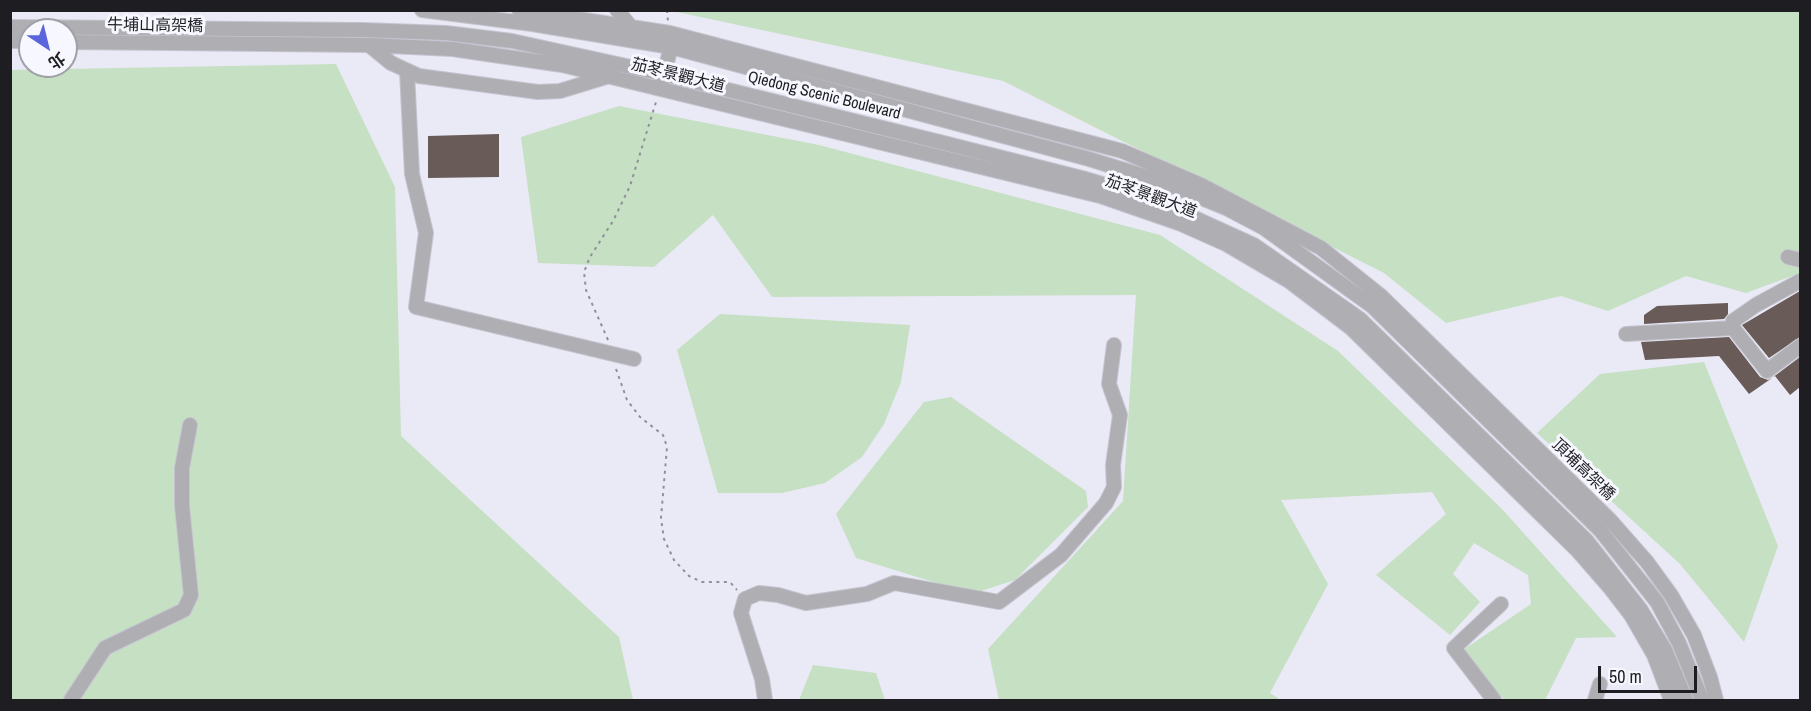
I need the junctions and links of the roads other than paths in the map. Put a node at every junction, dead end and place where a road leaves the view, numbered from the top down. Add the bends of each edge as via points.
1 (422, 10) edge
2 (519, 10) edge
3 (617, 10) edge
4 (10, 27) edge
5 (631, 27) junction
6 (160, 29) junction
7 (670, 33) junction
8 (243, 37) junction
9 (78, 42) edge
10 (211, 43) junction
11 (369, 45) junction
12 (671, 47) junction
13 (407, 71) junction
14 (663, 74) junction
15 (609, 76) junction
16 (660, 88) junction
17 (1800, 281) edge
18 (1377, 301) junction
19 (1356, 324) junction
20 (1733, 328) junction
21 (1626, 334) dead end
22 (1114, 345) dead end
23 (1800, 346) edge
24 (634, 359) dead end
25 (190, 425) dead end
26 (1501, 604) dead end
27 (1600, 684) dead end
28 (1487, 697) edge
29 (71, 700) edge
30 (765, 700) edge
31 (1595, 700) edge
32 (1671, 700) edge
33 (1686, 700) edge
34 (1702, 700) edge
35 (1716, 700) edge

1 - 12 street, Qiedong Scenic Boulevard
2 - 5 street, 茄苳景觀大道
3 - 5 street
4 - 6 street, 牛埔山高架橋
5 - 7 street, 茄苳景觀大道
6 - 8 street, 牛埔山高架橋
6 - 10 street
7 - 12 street
7 - 18 street, 茄苳景觀大道 via 1122,151 1201,184 1321,248
8 - 10 street, 牛埔山高架橋
8 - 11 street, 茄苳景觀大道
8 - 14 street, Qiedong Scenic Boulevard via 446,33 512,41
9 - 10 street, 牛埔山高架橋
11 - 13 street
11 - 15 street, 茄苳景觀大道 via 452,50 562,65
12 - 14 street
12 - 18 street, Qiedong Scenic Boulevard via 1160,181 1264,228
13 - 15 street via 419,76 538,92 560,91
13 - 24 street via 412,174 426,233 416,307
14 - 16 street
14 - 19 street, Qiedong Scenic Boulevard via 1153,199 1254,245
15 - 16 street, 茄苳景觀大道
16 - 19 street, 茄苳景觀大道 via 1100,196 1226,244
17 - 20 street via 1733,321
18 - 34 street, 頂埔高架橋 via 1600,530 1635,572 1679,643
18 - 35 street, 頂埔高架橋 via 1610,520 1647,562 1694,635
19 - 32 street via 1611,589 1654,656
19 - 33 street via 1594,549 1641,610 1665,650
20 - 21 street
20 - 23 street via 1767,371
22 - 30 street via 1109,384 1120,415 1114,487 1106,503 1061,555 999,602 894,583 867,594 806,603 759,593 745,599 741,613
25 - 29 street via 182,468 182,506 191,595 184,610 105,648
26 - 28 street via 1454,648
27 - 31 street

